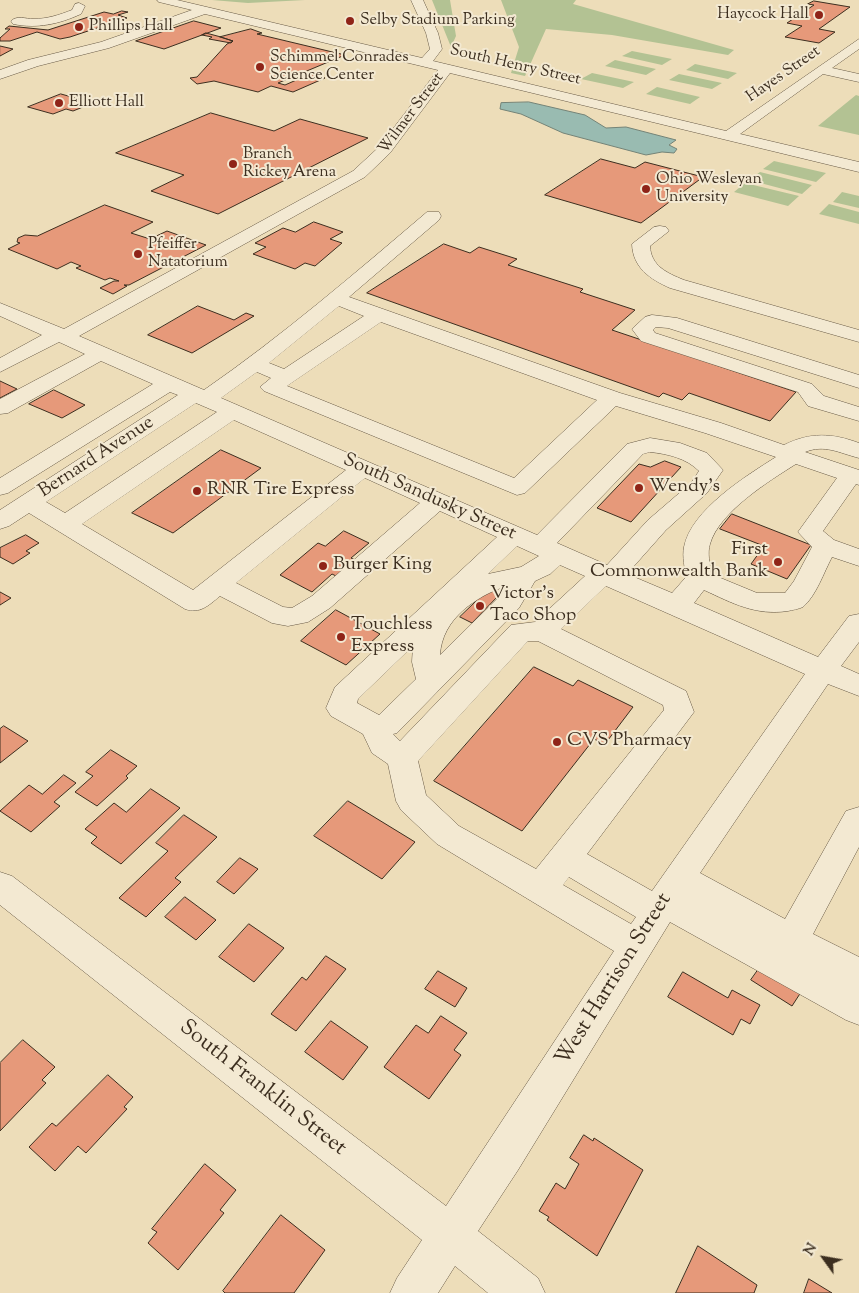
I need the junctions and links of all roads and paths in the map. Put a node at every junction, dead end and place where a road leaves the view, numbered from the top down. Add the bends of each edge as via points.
1 (163, 0) edge
2 (417, 0) edge
3 (204, 5) edge
4 (79, 6) dead end
5 (40, 11) dead end
6 (859, 43) edge
7 (425, 63) junction
8 (447, 68) junction
9 (821, 70) junction
10 (0, 75) edge
11 (859, 78) edge
12 (729, 135) junction
13 (859, 167) edge
14 (433, 216) dead end
15 (660, 231) dead end
16 (336, 299) junction
17 (0, 309) edge
18 (380, 314) junction
19 (61, 336) junction
20 (859, 336) edge
21 (101, 353) junction
22 (6, 363) edge
23 (255, 364) junction
24 (286, 377) junction
25 (859, 382) edge
26 (170, 384) junction
27 (200, 397) junction
28 (612, 398) junction
29 (0, 408) edge
30 (232, 411) junction
31 (859, 414) edge
32 (859, 451) edge
33 (789, 454) junction
34 (455, 462) junction
35 (363, 468) junction
36 (855, 477) edge
37 (0, 488) edge
38 (428, 497) junction
39 (29, 502) junction
40 (0, 521) edge
41 (65, 524) junction
42 (514, 535) junction
43 (825, 546) junction
44 (549, 550) junction
45 (859, 558) edge
46 (525, 575) junction
47 (607, 576) junction
48 (699, 579) junction
49 (218, 584) junction
50 (676, 606) junction
51 (859, 623) edge
52 (531, 632) junction
53 (824, 671) junction
54 (431, 682) junction
55 (859, 686) edge
56 (375, 727) junction
57 (402, 758) junction
58 (859, 820) edge
59 (564, 858) junction
60 (0, 886) edge
61 (540, 889) junction
62 (666, 897) junction
63 (792, 940) junction
64 (637, 946) junction
65 (859, 975) edge
66 (859, 1008) edge
67 (450, 1236) junction
68 (412, 1293) edge
69 (523, 1293) edge

1 - 3 street, South Henry Street via 187,6
2 - 7 street via 436,49
3 - 7 street, South Henry Street
3 - 10 street via 105,44
4 - 5 street via 77,12 54,21 17,21
6 - 9 street, Hayes Street
7 - 8 street, South Henry Street
8 - 12 street, South Henry Street
8 - 19 street, Wilmer Street via 375,163
9 - 11 street
9 - 12 street, Hayes Street
12 - 13 street, South Henry Street
14 - 16 street, Bernard Avenue
15 - 20 street via 641,244 640,252 644,263 656,275 677,284
16 - 18 street
16 - 23 street, Bernard Avenue
17 - 19 street, South Sandusky Street
18 - 24 street
18 - 28 street
19 - 21 street, South Sandusky Street
19 - 22 street, Wilmer Street
21 - 26 street, South Sandusky Street
21 - 29 street
23 - 24 street
23 - 27 street, Bernard Avenue
24 - 34 street via 271,387
25 - 31 street via 670,322 652,321 642,329 648,337 805,388 816,401
26 - 27 street, South Sandusky Street
26 - 37 street, Bernard Avenue
27 - 30 street, South Sandusky Street
27 - 39 street, Bernard Avenue
28 - 33 street
28 - 34 street via 517,488
30 - 35 street, South Sandusky Street
30 - 41 street
32 - 33 street via 829,440 807,441
33 - 36 street
33 - 48 street via 714,516 696,543
34 - 38 street
35 - 38 street, South Sandusky Street
35 - 49 street
36 - 43 street via 810,532
38 - 42 street, South Sandusky Street
38 - 49 street via 321,602 301,616 284,618
39 - 40 street, Bernard Avenue
39 - 41 street
41 - 49 street via 194,603
42 - 44 street, South Sandusky Street
42 - 56 street via 345,694 340,708
43 - 45 street
43 - 48 street via 793,602 759,605 717,584
44 - 46 street via 541,568
44 - 47 street, South Sandusky Street
44 - 47 street via 585,498 635,449 650,445 672,448 700,458 711,470 699,488
46 - 54 street via 510,602
46 - 54 street via 504,577 474,590 454,605 432,630 425,658
47 - 50 street, South Sandusky Street
47 - 52 street
48 - 50 street
50 - 53 street, South Sandusky Street
51 - 53 street, West Harrison Street
52 - 57 street
52 - 59 street via 676,699 679,712
53 - 55 street, South Sandusky Street
53 - 62 street, West Harrison Street via 798,703
54 - 56 street via 387,725
56 - 57 street via 383,745
57 - 61 street via 412,801 448,835
58 - 63 street
59 - 61 street
59 - 62 street
60 - 67 street, South Franklin Street
61 - 64 street
62 - 63 street
62 - 64 street, West Harrison Street
62 - 66 street
63 - 65 street
64 - 67 street, West Harrison Street
67 - 68 street, West Harrison Street
67 - 69 street, South Franklin Street

